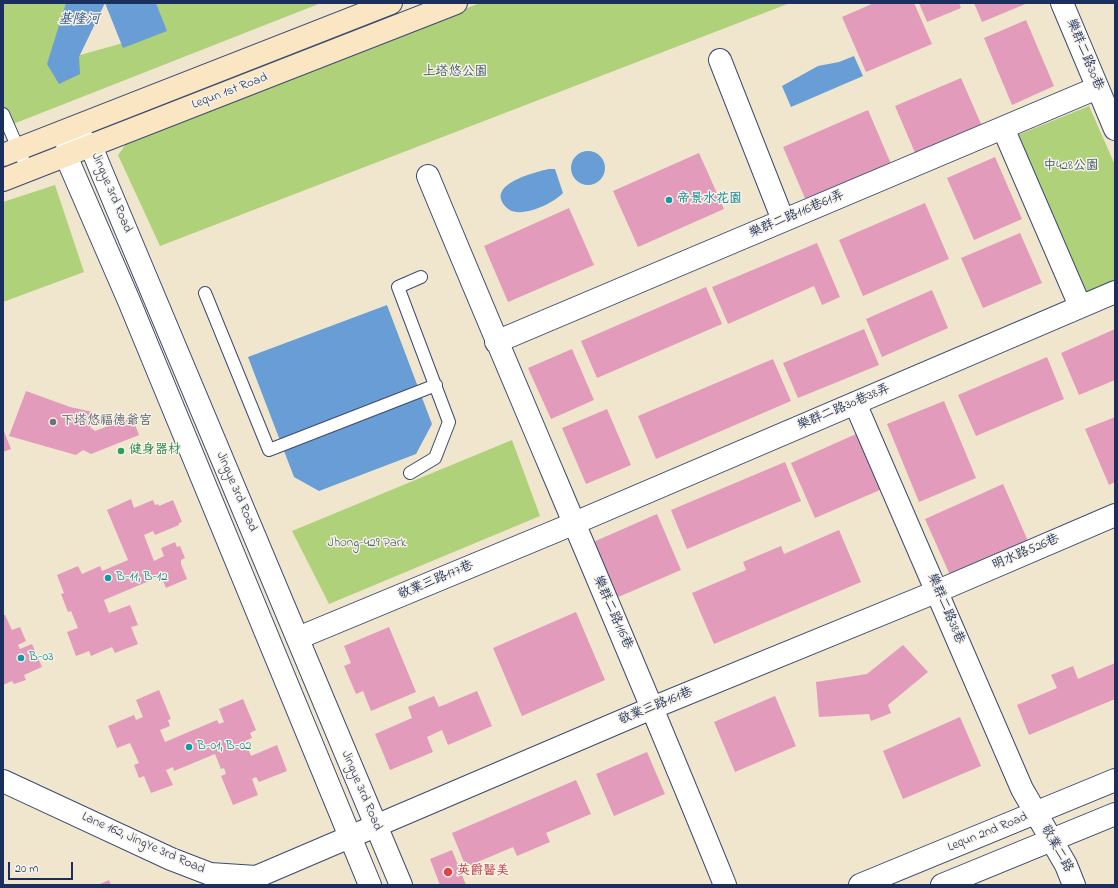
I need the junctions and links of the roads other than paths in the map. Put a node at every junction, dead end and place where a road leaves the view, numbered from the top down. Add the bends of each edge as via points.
1 (391, 3) edge
2 (456, 3) edge
3 (1062, 3) edge
4 (720, 60) dead end
5 (1097, 88) junction
6 (3, 114) edge
7 (1003, 128) junction
8 (70, 129) junction
9 (1115, 130) edge
10 (91, 146) junction
11 (11, 152) edge
12 (66, 156) junction
13 (28, 171) junction
14 (428, 176) dead end
15 (3, 180) edge
16 (784, 220) junction
17 (421, 277) dead end
18 (1115, 292) edge
19 (205, 293) dead end
20 (1080, 306) junction
21 (496, 342) junction
22 (436, 385) junction
23 (855, 403) junction
24 (410, 473) dead end
25 (1115, 515) edge
26 (573, 522) junction
27 (938, 591) junction
28 (298, 638) junction
29 (652, 708) junction
30 (1115, 780) edge
31 (3, 781) edge
32 (1036, 814) junction
33 (1115, 814) edge
34 (376, 826) junction
35 (351, 836) junction
36 (1052, 840) junction
37 (370, 885) edge
38 (401, 885) edge
39 (725, 885) edge
40 (860, 885) edge
41 (942, 885) edge
42 (1074, 885) edge

1 - 8 main road, Lequn 1st Road
2 - 10 main road, Lequn 1st Road
3 - 5 street, 樂群二路30巷
4 - 16 street
5 - 7 street, 樂群二路116巷61弄
5 - 9 street, 樂群二路30巷
6 - 11 lane
7 - 16 street, 樂群二路116巷61弄
7 - 20 street
8 - 10 street, Jingye 3rd Road
8 - 11 main road, Lequn 1st Road
8 - 12 street
10 - 12 main road, Lequn 1st Road
10 - 28 street, Jingye 3rd Road
11 - 13 lane
12 - 13 main road, Lequn 1st Road
12 - 35 street, Jingye 3rd Road via 129,301
13 - 15 main road, Lequn 1st Road
14 - 21 street, 樂群二路116巷
16 - 21 street, 樂群二路116巷61弄
17 - 22 lane via 398,286
18 - 20 street, 樂群二路30巷38弄
19 - 22 lane via 269,450
20 - 23 street, 樂群二路30巷38弄
21 - 26 street, 樂群二路116巷
22 - 24 lane via 449,422 434,458
23 - 26 street, 樂群二路30巷38弄
23 - 27 street, 樂群二路38巷
25 - 27 street, 明水路526巷
26 - 28 street, 敬業三路177巷
26 - 29 street, 樂群二路116巷
27 - 29 street, 敬業三路161巷
27 - 32 street, 樂群二路38巷 via 1022,789
28 - 34 street, Jingye 3rd Road
29 - 34 street, 敬業三路161巷
29 - 39 street, 樂群二路116巷
30 - 32 street, Lequn 2nd Road
31 - 35 street, Lane 162, JingYe 3rd Road via 171,859 210,874 256,877
32 - 36 street, 敬業二路
32 - 40 street, Lequn 2nd Road
33 - 36 street
34 - 35 street, Lane 162, JingYe 3rd Road
34 - 38 street, Jingye 3rd Road
35 - 37 street, Jingye 3rd Road
36 - 41 street
36 - 42 street, 敬業二路

